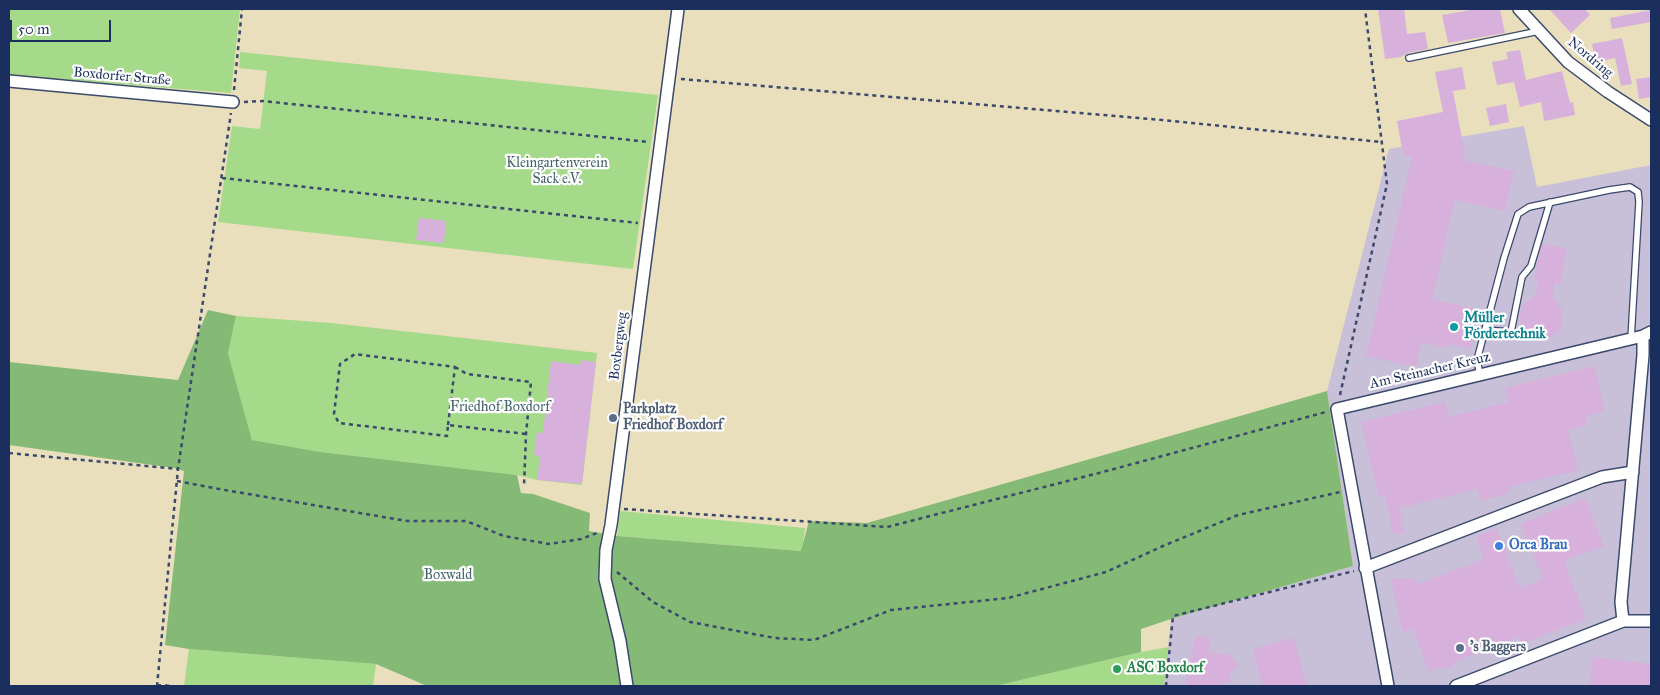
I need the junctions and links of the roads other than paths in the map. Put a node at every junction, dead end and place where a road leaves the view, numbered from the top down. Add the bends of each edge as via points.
1 (678, 9) edge
2 (1519, 9) edge
3 (1539, 31) junction
4 (1409, 58) dead end
5 (9, 81) edge
6 (233, 102) road end
7 (1651, 120) edge
8 (1550, 202) junction
9 (1651, 325) edge
10 (1485, 330) junction
11 (1647, 334) edge
12 (1631, 339) junction
13 (1480, 375) junction
14 (1633, 472) junction
15 (1365, 568) junction
16 (1623, 621) junction
17 (1651, 621) edge
18 (627, 686) edge
19 (1388, 686) edge
20 (1456, 686) edge

1 - 18 street, Boxbergweg via 606,550 605,579
2 - 3 street, Nordring
3 - 4 lane
3 - 7 street, Nordring via 1568,62
5 - 6 street, Boxdorfer Straße
8 - 10 lane via 1529,207 1518,214
8 - 10 lane via 1531,266 1522,277 1511,332
8 - 12 lane via 1630,187 1638,192
9 - 11 lane
10 - 13 lane via 1478,360
11 - 12 street, Am Steinacher Kreuz
11 - 14 street
12 - 13 street, Am Steinacher Kreuz
13 - 15 street, Am Steinacher Kreuz via 1337,409
14 - 15 street via 1602,477
14 - 16 street via 1621,602
15 - 19 street
16 - 17 street
16 - 20 street

